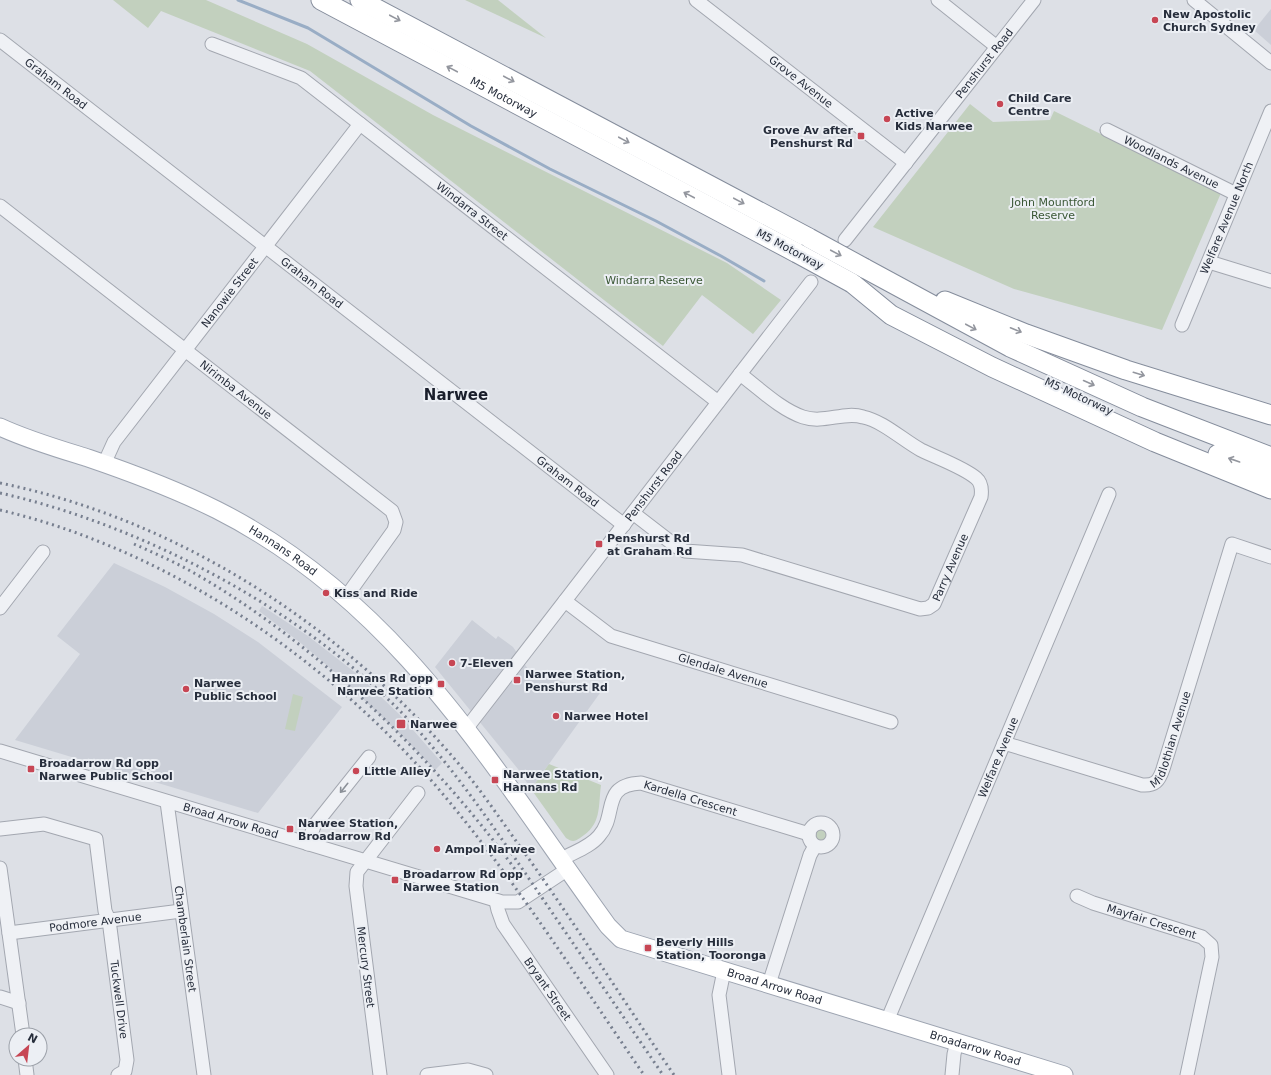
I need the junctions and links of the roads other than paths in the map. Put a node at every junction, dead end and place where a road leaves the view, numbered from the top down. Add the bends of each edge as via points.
1 (321, 0) edge
2 (360, 0) edge
3 (696, 0) edge
4 (938, 0) edge
5 (1034, 0) edge
6 (1194, 0) edge
7 (0, 40) edge
8 (212, 44) dead end
9 (997, 47) junction
10 (1271, 63) edge
11 (1271, 111) edge
12 (360, 124) junction
13 (1107, 130) dead end
14 (906, 164) junction
15 (1236, 194) junction
16 (0, 206) edge
17 (845, 240) dead end
18 (266, 245) junction
19 (1209, 262) junction
20 (864, 268) junction
21 (1271, 280) edge
22 (811, 282) dead end
23 (852, 283) junction
24 (1182, 325) dead end
25 (184, 350) junction
26 (740, 374) junction
27 (718, 402) junction
28 (1271, 415) edge
29 (0, 427) edge
30 (1271, 457) edge
31 (104, 464) junction
32 (1271, 473) edge
33 (1271, 489) edge
34 (1109, 494) dead end
35 (633, 513) junction
36 (624, 525) junction
37 (44, 552) dead end
38 (1271, 557) edge
39 (346, 597) junction
40 (565, 601) junction
41 (0, 608) edge
42 (891, 722) dead end
43 (466, 729) junction
44 (1004, 743) junction
45 (0, 751) edge
46 (369, 757) dead end
47 (418, 793) dead end
48 (166, 802) junction
49 (0, 830) edge
50 (808, 834) junction
51 (308, 844) junction
52 (815, 846) junction
53 (366, 862) junction
54 (565, 864) junction
55 (0, 868) edge
56 (1077, 896) dead end
57 (496, 901) junction
58 (181, 911) junction
59 (109, 920) junction
60 (10, 933) junction
61 (724, 971) junction
62 (769, 984) junction
63 (0, 997) edge
64 (19, 1003) junction
65 (887, 1021) junction
66 (21, 1027) edge
67 (957, 1042) junction
68 (118, 1075) edge
69 (204, 1075) edge
70 (380, 1075) edge
71 (427, 1075) edge
72 (486, 1075) edge
73 (607, 1075) edge
74 (729, 1075) edge
75 (952, 1075) edge
76 (1064, 1075) edge
77 (1187, 1075) edge

23 -> 1 highway, M5 Motorway, bridge
2 -> 20 highway, M5 Motorway, bridge
3 - 14 street, Grove Avenue
4 - 9 street
5 - 9 street, Penshurst Road
6 - 10 street
7 - 18 street, Graham Road
8 - 12 street, Windarra Street via 301,78
9 - 14 street, Penshurst Road
11 - 15 street, Welfare Avenue North
12 - 18 street, Nanowie Street
12 - 27 street, Windarra Street
13 - 15 street, Woodlands Avenue
14 - 17 street, Penshurst Road
15 - 19 street, Welfare Avenue North
16 - 25 street, Nirimba Avenue
18 - 25 street, Nanowie Street
18 - 36 street, Graham Road
19 - 21 street
19 - 24 street, Welfare Avenue North
20 -> 28 highway via 1033,337 1126,370
20 -> 30 highway, M5 Motorway via 1017,350 1142,407
22 - 26 street, Penshurst Road
32 -> 23 highway, M5 Motorway via 1170,436 1081,398
23 - 33 highway via 891,314 992,367 1156,442
25 - 31 street, Nanowie Street via 114,442
25 - 39 street, Nirimba Avenue via 392,512 396,522 394,530
26 - 27 street, Penshurst Road
26 - 35 street, Parry Avenue via 797,415 821,420 850,416 865,417 980,482 981,497 934,604 920,609 742,555 685,551
27 - 35 street, Penshurst Road
29 - 31 main road, Hannans Road
31 - 39 main road, Hannans Road via 168,487 243,524 295,558
34 - 44 street, Welfare Avenue
35 - 36 street, Penshurst Road
36 - 40 street, Penshurst Road
37 - 41 street
38 - 44 street, Midlothian Avenue via 1232,544 1164,769 1158,781 1142,785
39 - 43 main road, Hannans Road via 423,675
40 - 42 street, Glendale Avenue via 611,636
40 - 43 street, Penshurst Road
43 - 54 main road, Hannans Road
44 - 65 street, Welfare Avenue
45 - 48 street, Broad Arrow Road
46 -> 51 street via 314,826
47 - 53 street, Mercury Street
48 - 51 street, Broad Arrow Road
48 - 58 street, Chamberlain Street
49 - 59 street, Tuckwell Drive via 44,824 96,839 105,911
50 - 52 street
50 - 52 street via 812,827 819,823 825,823 832,829 833,836 828,845 822,848
50 - 54 street, Kardella Crescent via 641,783 627,784 614,795 603,831 598,838
51 - 53 street, Broad Arrow Road
52 - 62 street
53 - 57 street, Broad Arrow Road
53 - 70 street, Mercury Street via 357,872 356,886
54 - 57 street, Broad Arrow Road via 518,902 507,904
54 - 61 main road, Broad Arrow Road via 621,939
55 - 60 street
56 - 77 street, Mayfair Crescent via 1092,904 1202,937 1211,945 1212,958
57 - 73 street, Bryant Street via 503,924
58 - 59 street, Podmore Avenue
58 - 69 street, Chamberlain Street
59 - 60 street, Podmore Avenue
59 - 68 street, Tuckwell Drive via 127,1060 125,1071
60 - 64 street
61 - 62 main road, Broad Arrow Road
61 - 74 street via 719,995
62 - 65 main road, Broad Arrow Road
63 - 64 street
64 - 66 street
65 - 67 main road, Broadarrow Road
67 - 75 street
67 - 76 main road, Broadarrow Road
71 - 72 street via 468,1070

